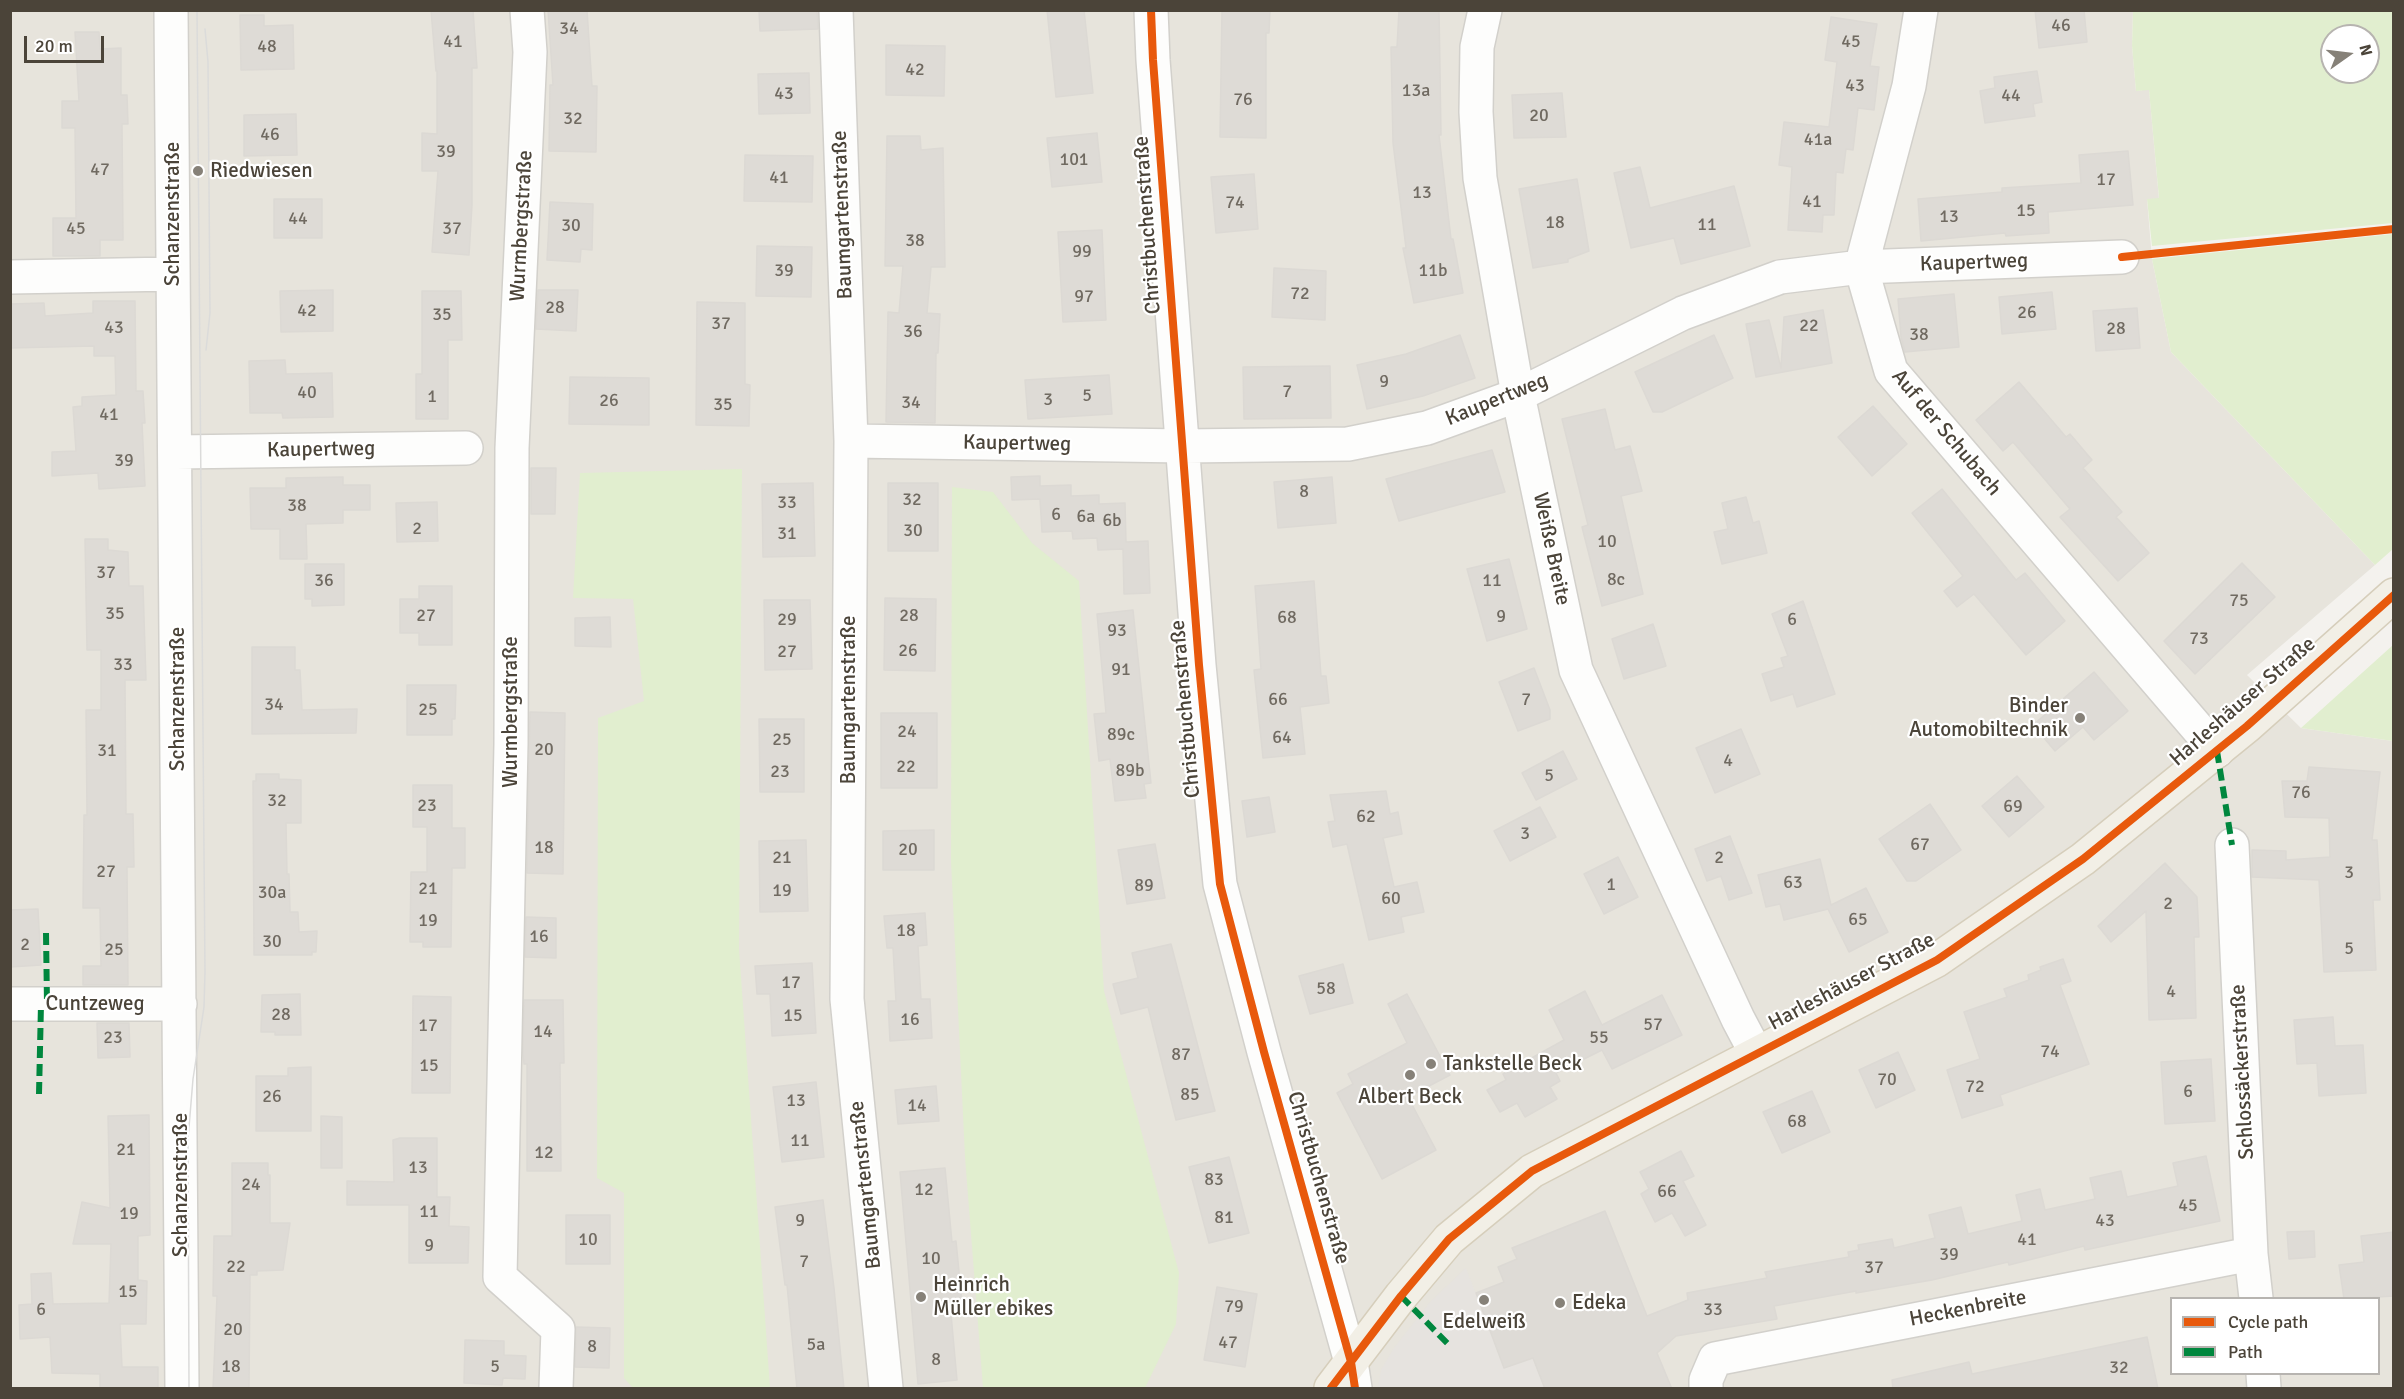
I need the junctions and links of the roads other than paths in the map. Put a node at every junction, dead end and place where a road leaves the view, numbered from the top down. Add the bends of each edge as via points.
1 (171, 10) edge
2 (527, 10) edge
3 (836, 10) edge
4 (1151, 10) edge
5 (1485, 10) edge
6 (1921, 10) edge
7 (2122, 257) dead end
8 (1861, 267) junction
9 (173, 274) junction
10 (10, 277) edge
11 (1518, 395) junction
12 (851, 441) junction
13 (1184, 446) junction
14 (466, 448) dead end
15 (176, 452) junction
16 (2394, 595) edge
17 (2217, 751) junction
18 (2232, 846) dead end
19 (10, 1004) edge
20 (180, 1004) junction
21 (1756, 1053) junction
22 (2251, 1254) junction
23 (2256, 1297) edge
24 (1353, 1376) edge
25 (182, 1389) edge
26 (556, 1389) edge
27 (886, 1389) edge
28 (1331, 1389) edge
29 (1706, 1389) edge

1 - 9 street, Schanzenstraße
2 - 26 street, Wurmbergstraße via 530,52 512,448 511,744 500,1277 558,1329
3 - 12 street, Baumgartenstraße
4 - 13 street, Christbuchenstraße
5 - 11 street, Weiße Breite via 1477,48 1480,178
6 - 8 street via 1909,86
7 - 8 street, Kaupertweg
8 - 11 street, Kaupertweg via 1780,277 1683,313
8 - 17 street, Auf der Schubach via 1891,371
9 - 10 street
9 - 15 street, Schanzenstraße
11 - 13 street, Kaupertweg via 1427,428 1348,444
11 - 21 street, Weiße Breite via 1576,670
12 - 13 street, Kaupertweg
12 - 27 street, Baumgartenstraße via 847,999
13 - 24 street, Christbuchenstraße via 1220,884
14 - 15 street, Kaupertweg
15 - 20 street, Schanzenstraße
16 - 17 main road, Harleshäuser Straße
17 - 21 main road, Harleshäuser Straße via 2083,859 1937,960
18 - 22 street, Schlossäckerstraße
19 - 20 street, Cuntzeweg
20 - 25 street, Schanzenstraße
21 - 24 main road, Harleshäuser Straße via 1532,1171 1449,1239 1401,1296
22 - 23 street, Schlossäckerstraße
22 - 29 street, Heckenbreite via 1715,1359
24 - 28 main road, Harleshäuser Straße

